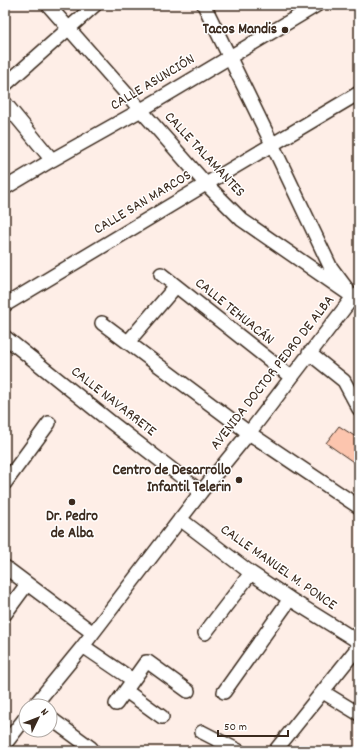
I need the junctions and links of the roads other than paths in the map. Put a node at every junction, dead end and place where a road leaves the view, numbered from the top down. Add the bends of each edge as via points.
1 (48, 5) edge
2 (95, 5) edge
3 (204, 5) edge
4 (317, 5) edge
5 (69, 29) junction
6 (229, 56) junction
7 (5, 85) edge
8 (359, 93) edge
9 (5, 103) edge
10 (141, 110) junction
11 (272, 144) junction
12 (52, 160) junction
13 (206, 184) junction
14 (5, 188) edge
15 (325, 270) junction
16 (162, 274) dead end
17 (176, 286) junction
18 (357, 297) edge
19 (5, 305) edge
20 (102, 323) dead end
21 (5, 337) edge
22 (128, 342) junction
23 (310, 353) junction
24 (291, 377) junction
25 (359, 409) edge
26 (49, 423) dead end
27 (249, 432) junction
28 (5, 483) edge
29 (201, 492) junction
30 (359, 507) edge
31 (180, 519) junction
32 (5, 567) edge
33 (251, 573) junction
34 (27, 584) junction
35 (290, 599) junction
36 (5, 614) edge
37 (93, 633) junction
38 (205, 633) dead end
39 (359, 642) edge
40 (83, 646) junction
41 (359, 646) edge
42 (129, 686) junction
43 (188, 691) dead end
44 (224, 692) dead end
45 (323, 692) junction
46 (41, 698) edge
47 (116, 704) dead end
48 (359, 714) edge
49 (162, 717) dead end
50 (58, 724) edge
51 (18, 727) edge
52 (202, 732) dead end
53 (5, 744) edge
54 (91, 748) dead end
55 (239, 751) edge
56 (276, 751) edge

1 - 5 street, CALLE TALAMANTES
2 - 5 street
3 - 6 street
4 - 6 street, CALLE ASUNCIÓN
5 - 7 street
5 - 10 street, CALLE TALAMANTES
6 - 10 street, CALLE ASUNCIÓN
6 - 11 street
8 - 11 street, CALLE SAN MARCOS
9 - 12 street
10 - 12 street, CALLE ASUNCIÓN
10 - 13 street, CALLE TALAMANTES
11 - 13 street, CALLE SAN MARCOS
11 - 15 street
12 - 14 street, CALLE ASUNCIÓN
13 - 15 street, CALLE TALAMANTES via 242,220
13 - 19 street, CALLE SAN MARCOS
15 - 18 street
16 - 17 street, CALLE TEHUACÁN
17 - 22 street
17 - 24 street, CALLE TEHUACÁN
18 - 23 street, AVENIDA DOCTOR PEDRO DE ALBA
20 - 22 street
21 - 29 street, CALLE NAVARRETE
22 - 27 street
23 - 24 street, AVENIDA DOCTOR PEDRO DE ALBA
23 - 25 street via 344,381
24 - 27 street, AVENIDA DOCTOR PEDRO DE ALBA
26 - 28 street
27 - 29 street, AVENIDA DOCTOR PEDRO DE ALBA
27 - 30 street
29 - 31 street, AVENIDA DOCTOR PEDRO DE ALBA
31 - 33 street, CALLE MANUEL M. PONCE
31 - 37 street, AVENIDA DOCTOR PEDRO DE ALBA
32 - 34 street
33 - 35 street, CALLE MANUEL M. PONCE
33 - 38 street
34 - 36 street
34 - 37 street
35 - 39 street, CALLE MANUEL M. PONCE
35 - 44 street
37 - 40 street, AVENIDA DOCTOR PEDRO DE ALBA
40 - 42 street
40 - 46 street, AVENIDA DOCTOR PEDRO DE ALBA
41 - 45 street
42 - 43 street via 148,662
42 - 47 street
42 - 49 street
45 - 48 street
45 - 56 street
50 - 54 street
51 - 53 street
52 - 55 street

